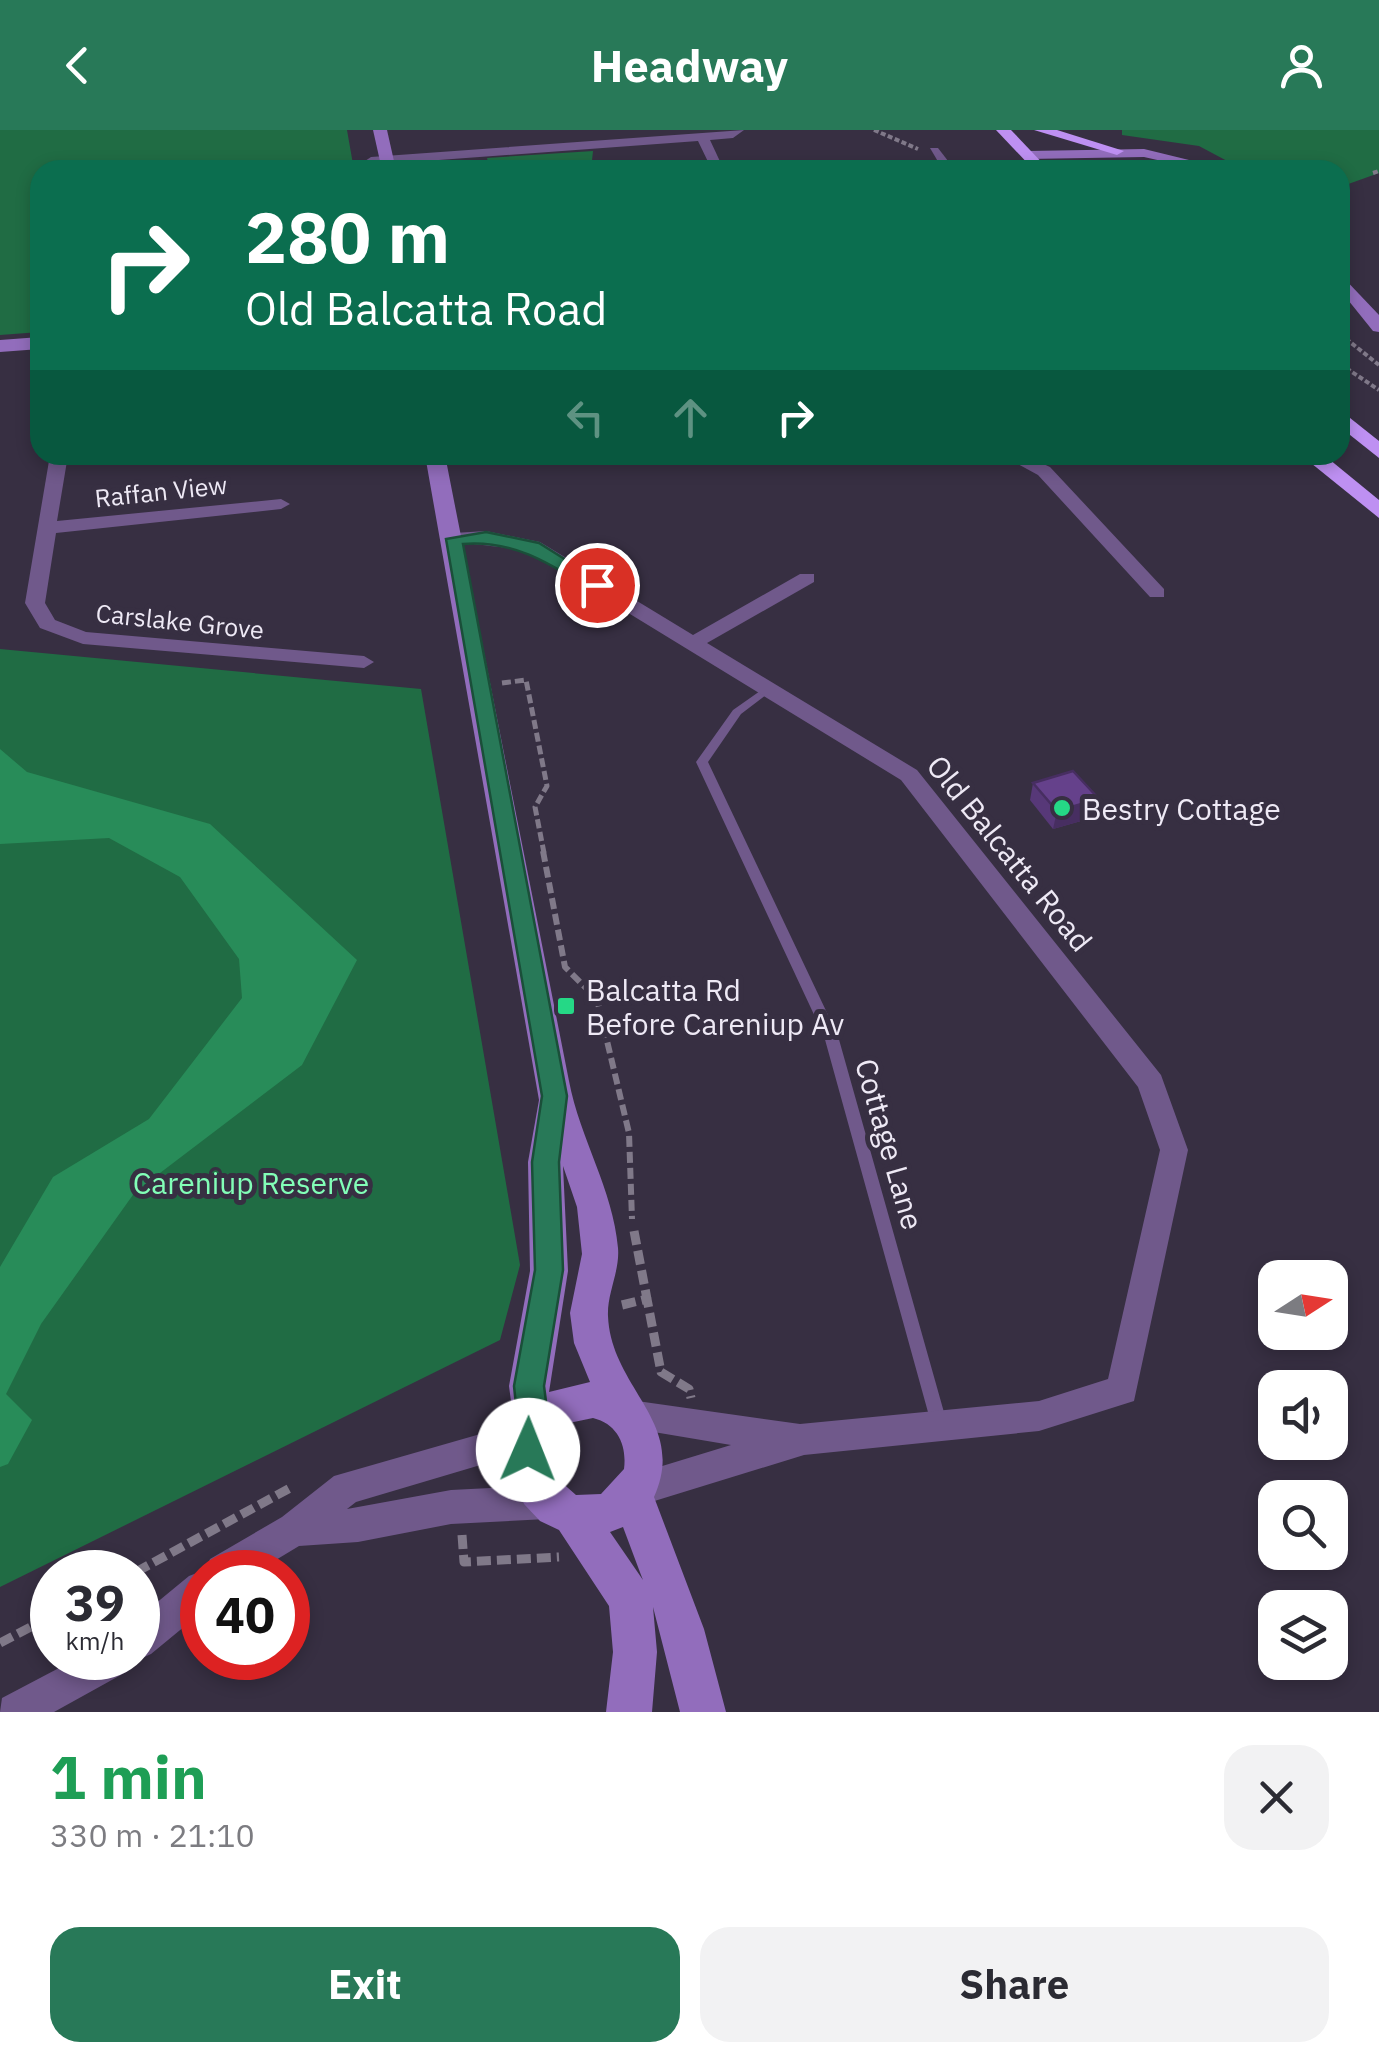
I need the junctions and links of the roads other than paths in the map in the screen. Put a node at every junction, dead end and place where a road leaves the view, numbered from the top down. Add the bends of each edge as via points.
1 (364, 130) edge
2 (380, 130) edge
3 (738, 130) edge
4 (1003, 130) edge
5 (1040, 130) edge
6 (604, 136) edge
7 (702, 136) junction
8 (934, 151) road end
9 (1117, 151) junction
10 (1134, 153) junction
11 (378, 160) edge
12 (380, 160) edge
13 (419, 160) edge
14 (713, 160) edge
15 (941, 160) edge
16 (1032, 160) edge
17 (1071, 160) edge
18 (1076, 160) edge
19 (1080, 160) edge
20 (1193, 160) edge
21 (1350, 291) edge
22 (1379, 327) edge
23 (30, 344) edge
24 (0, 346) edge
25 (30, 353) edge
26 (0, 355) edge
27 (1350, 425) edge
28 (1379, 452) edge
29 (57, 465) edge
30 (437, 465) edge
31 (1031, 465) edge
32 (1323, 465) edge
33 (1336, 465) edge
34 (281, 504) dead end
35 (1379, 510) edge
36 (47, 528) junction
37 (454, 539) junction
38 (807, 578) dead end
39 (1156, 593) dead end
40 (694, 643) junction
41 (364, 662) dead end
42 (770, 687) junction
43 (555, 1096) junction
44 (626, 1413) junction
45 (940, 1427) junction
46 (534, 1434) junction
47 (804, 1440) junction
48 (634, 1492) junction
49 (560, 1508) junction
50 (294, 1529) junction
51 (259, 1550) edge
52 (180, 1606) edge
53 (160, 1622) edge
54 (74, 1680) edge
55 (16, 1712) edge
56 (628, 1712) edge
57 (703, 1712) edge

1 - 11 street
2 - 12 street
3 - 7 street
4 - 16 highway
5 - 9 highway
5 - 17 highway
6 - 7 street
6 - 13 street
7 - 14 street
8 - 15 street
9 - 10 street
9 - 18 street
10 - 19 street
10 - 20 street
21 - 22 street
23 - 24 street
25 - 26 street
27 - 28 highway
29 - 36 street, Carslake Grove
30 - 37 street
31 - 39 street
32 - 35 highway
33 - 35 highway
34 - 36 street, Raffan View
36 - 41 street, Carslake Grove via 35,603 47,624 101,640
37 - 40 street, Old Balcatta Road via 532,546
37 - 43 street
38 - 40 street
40 - 42 street, Old Balcatta Road
42 - 45 lane, Cottage Lane via 737,712 702,762 831,1036
42 - 45 street, Old Balcatta Road via 909,774 1151,1083 1174,1150 1122,1390 1039,1416
43 - 44 street via 595,1207 600,1254 591,1328
43 - 46 street via 546,1162 549,1270 529,1386
44 - 46 street via 593,1401 570,1404
44 - 47 street
44 - 48 street via 647,1450
45 - 47 street
46 - 49 street via 528,1467 536,1490
46 - 50 street via 346,1488
47 - 48 street
48 - 49 street via 605,1512
48 - 57 street via 657,1569 684,1626
49 - 50 street via 452,1507 358,1526
49 - 56 street via 630,1600 635,1652
50 - 51 street
52 - 53 street
54 - 55 street

